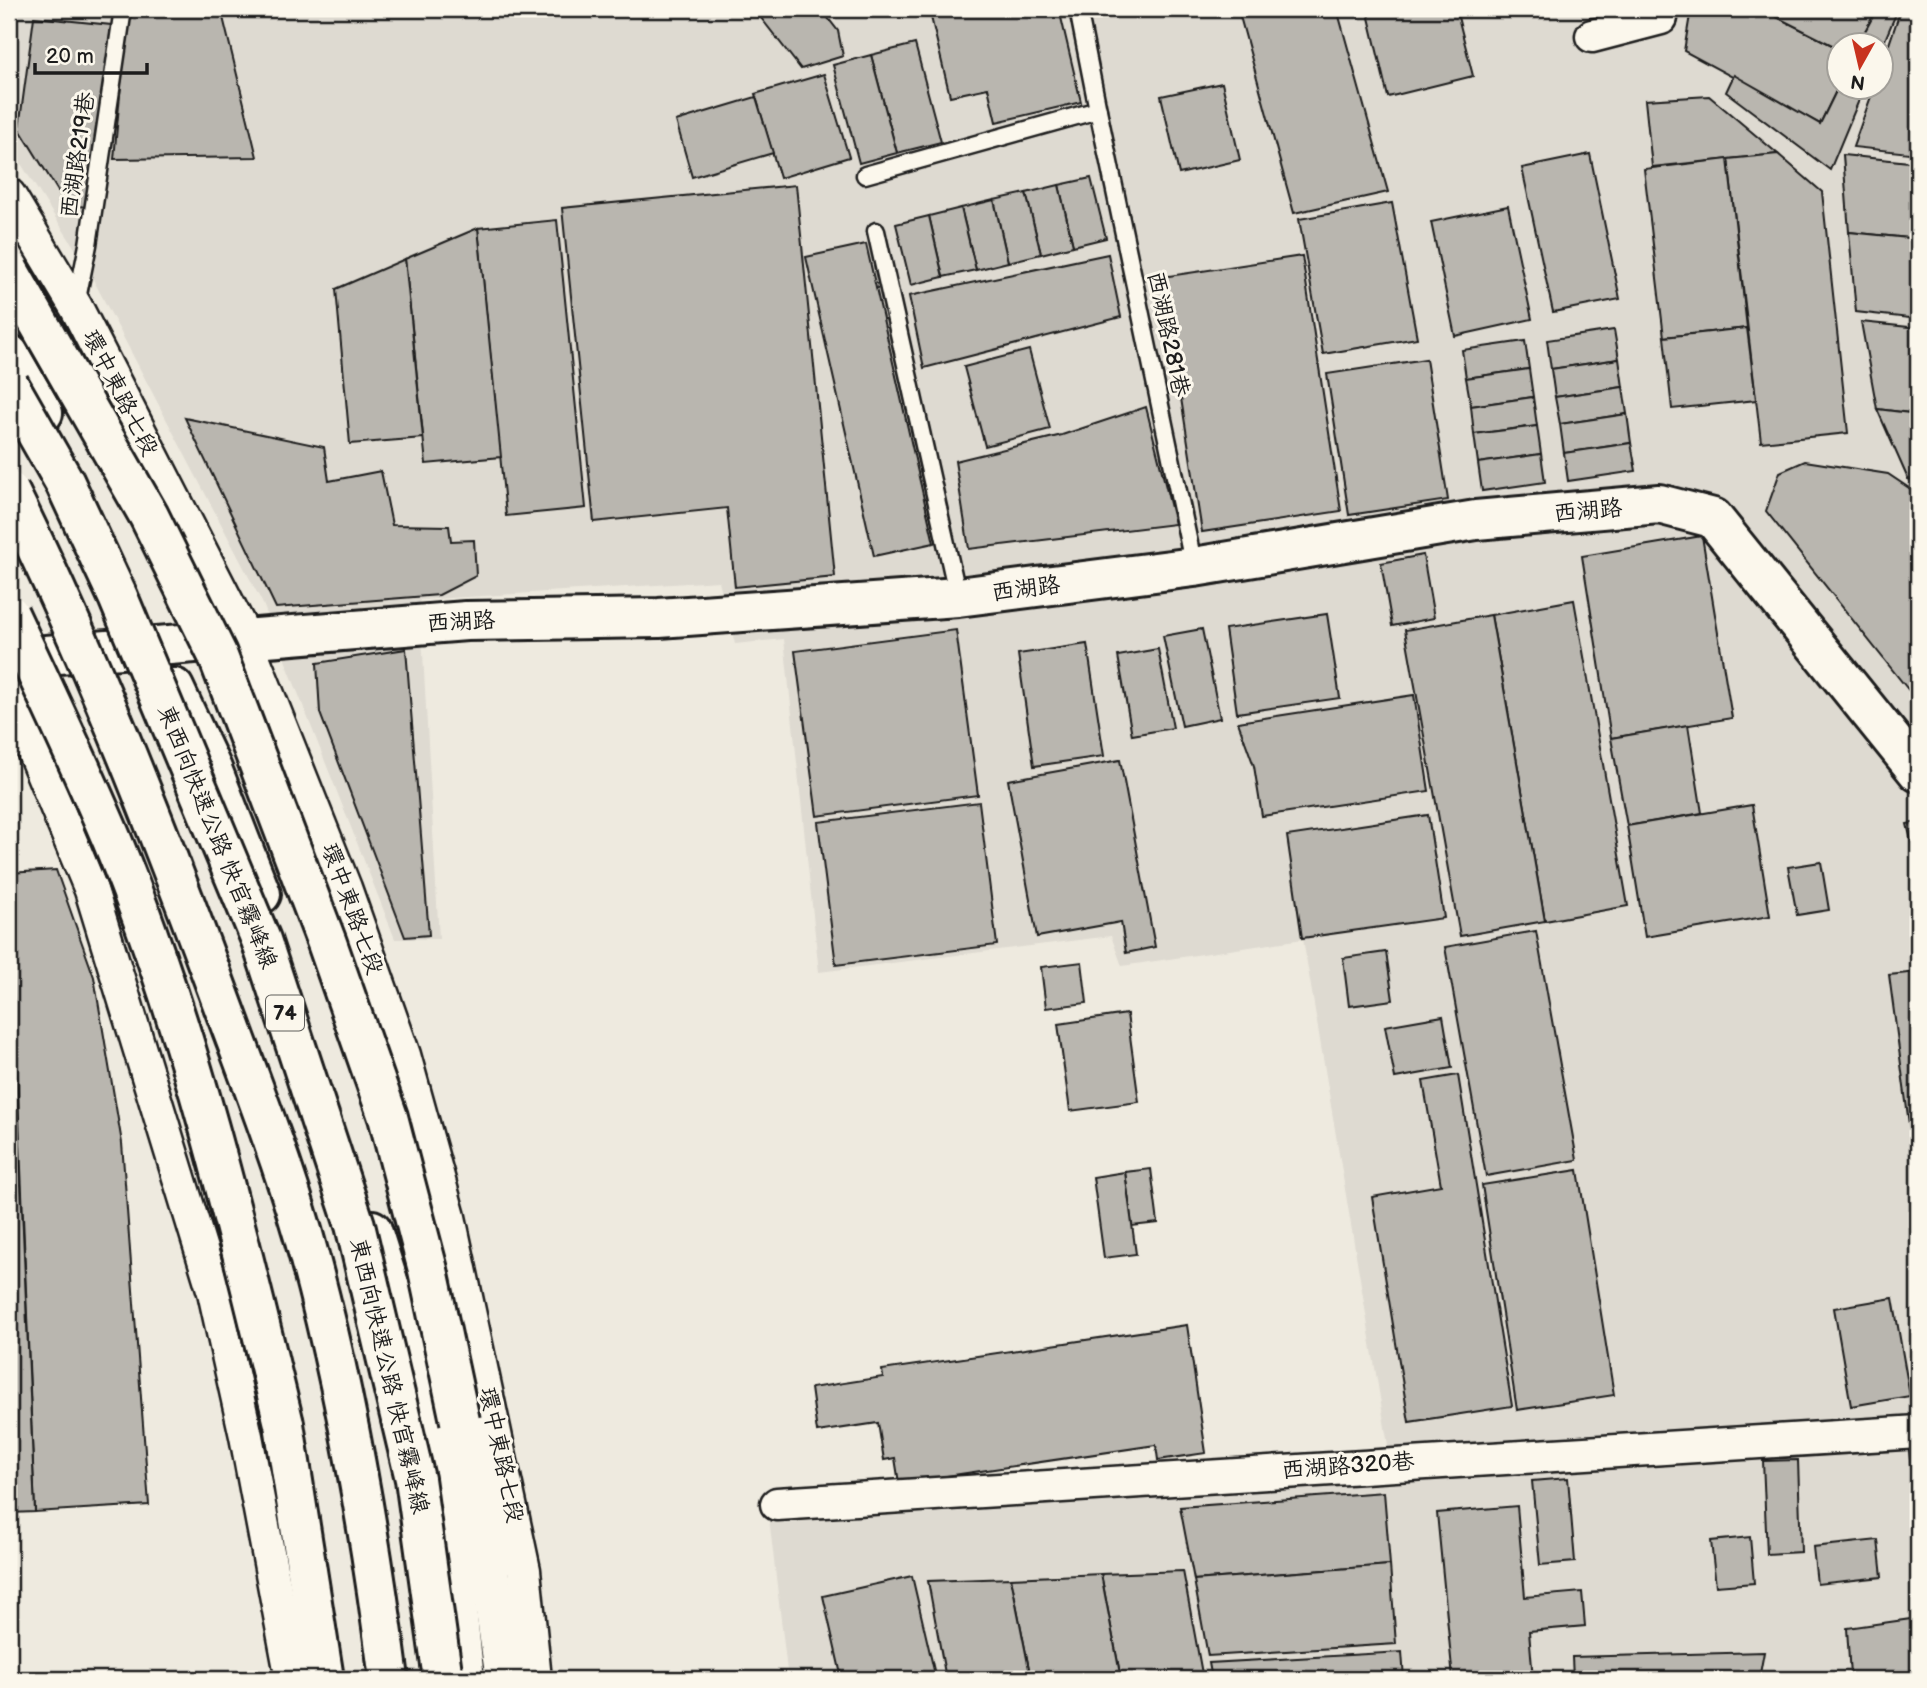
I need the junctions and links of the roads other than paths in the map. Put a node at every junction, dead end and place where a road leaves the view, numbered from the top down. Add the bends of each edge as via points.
1 (123, 9) edge
2 (1078, 9) edge
3 (1662, 9) edge
4 (1592, 36) dead end
5 (1098, 110) junction
6 (864, 175) dead end
7 (9, 195) edge
8 (876, 231) dead end
9 (9, 271) edge
10 (76, 307) junction
11 (9, 354) edge
12 (9, 385) edge
13 (9, 491) edge
14 (9, 523) edge
15 (1194, 567) junction
16 (958, 597) junction
17 (9, 614) edge
18 (246, 637) junction
19 (155, 647) junction
20 (68, 653) junction
21 (9, 657) edge
22 (9, 693) edge
23 (1918, 772) edge
24 (1918, 1432) edge
25 (777, 1504) dead end
26 (292, 1679) edge
27 (324, 1679) edge
28 (373, 1679) edge
29 (390, 1679) edge
30 (443, 1679) edge
31 (465, 1679) edge
32 (505, 1679) edge
33 (535, 1679) edge

1 - 10 lane, 西湖路219巷
2 - 5 lane, 西湖路281巷
3 - 4 street via 1661,18
5 - 6 lane
5 - 15 lane, 西湖路281巷
7 - 10 street, 環中東路七段
8 - 16 lane
9 - 32 main road, bridge via 149,516 217,654 327,943 388,1117 430,1282 484,1529
10 - 18 street, 環中東路七段
11 - 19 main road via 79,478
12 - 30 main road, 東西向快速公路 快官霧峰線 / 74, bridge via 65,483 118,597 261,940 355,1225 415,1479
13 - 29 main road, 74, bridge via 148,801 302,1233 366,1518
14 - 20 main road
15 - 16 main road, 西湖路
15 - 23 main road, 西湖路 via 1476,520 1659,504 1713,518
16 - 18 main road, 西湖路 via 659,618 466,621
17 - 27 main road, bridge via 112,842 169,999 236,1229 284,1424
18 - 19 main road, 西湖路
18 - 33 street, 環中東路七段 via 345,888 404,1055 436,1167 524,1570
19 - 20 main road, 西湖路
19 - 31 main road via 212,769 277,935 402,1325 450,1548
20 - 21 main road, 西湖路
20 - 28 main road via 135,804 189,944 290,1236 320,1375
22 - 26 street via 91,890 214,1292
24 - 25 street, 西湖路320巷

